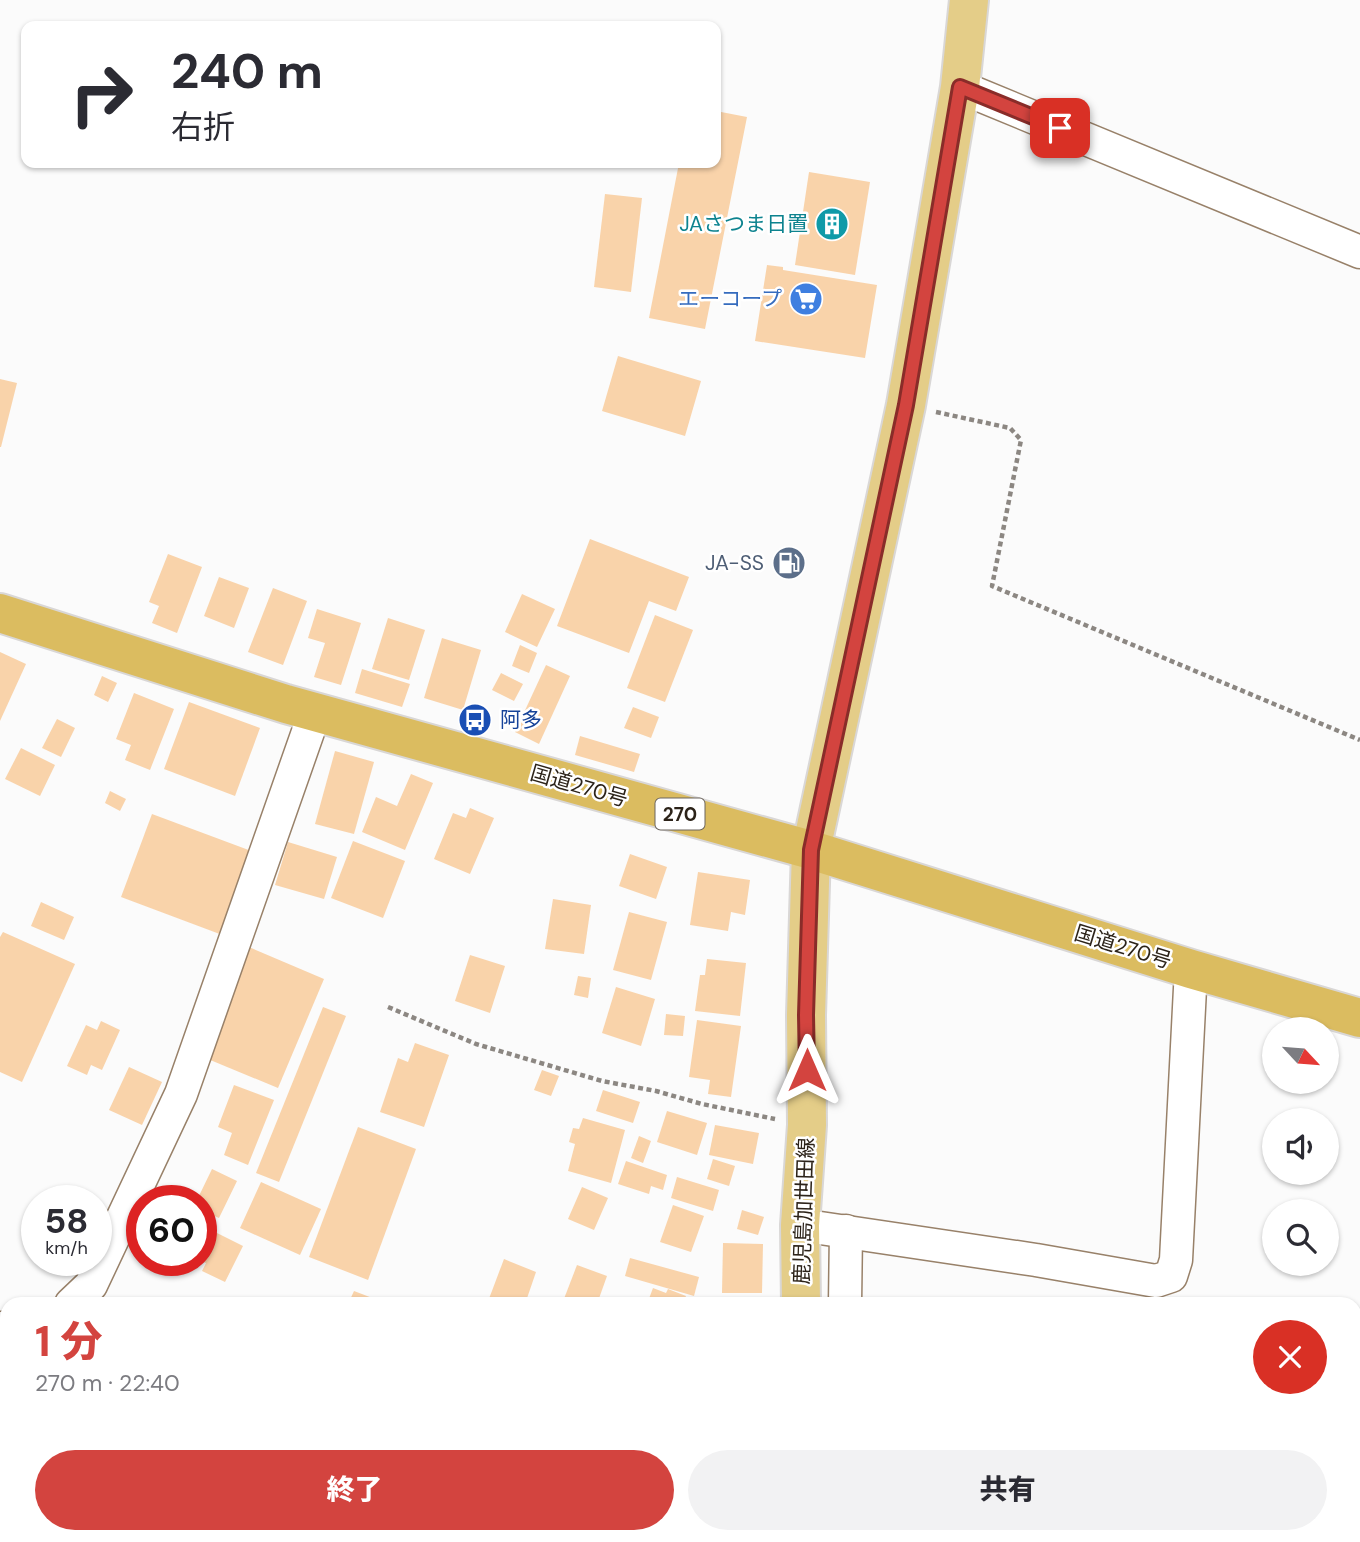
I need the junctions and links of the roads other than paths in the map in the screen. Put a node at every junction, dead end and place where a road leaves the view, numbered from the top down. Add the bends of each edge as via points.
1 (969, 0) edge
2 (960, 87) junction
3 (1360, 252) edge
4 (0, 613) edge
5 (315, 712) junction
6 (811, 850) junction
7 (1191, 969) junction
8 (1360, 1018) edge
9 (800, 1225) junction
10 (846, 1231) junction
11 (1154, 1293) edge
12 (78, 1297) edge
13 (801, 1297) edge
14 (845, 1297) edge

1 - 2 main road, 鹿児島加世田線
2 - 3 street
2 - 6 main road, 鹿児島加世田線 via 906,405
4 - 5 highway, 国道270号 / 270
5 - 6 highway, 国道270号 / 270
5 - 12 street via 181,1094 91,1285
6 - 7 highway, 国道270号 / 270
6 - 9 main road, 鹿児島加世田線 via 807,1125
7 - 8 highway, 国道270号 / 270
7 - 11 street via 1176,1260 1171,1276
9 - 10 street
9 - 13 main road, 鹿児島加世田線
10 - 11 street via 1035,1260
10 - 14 street

